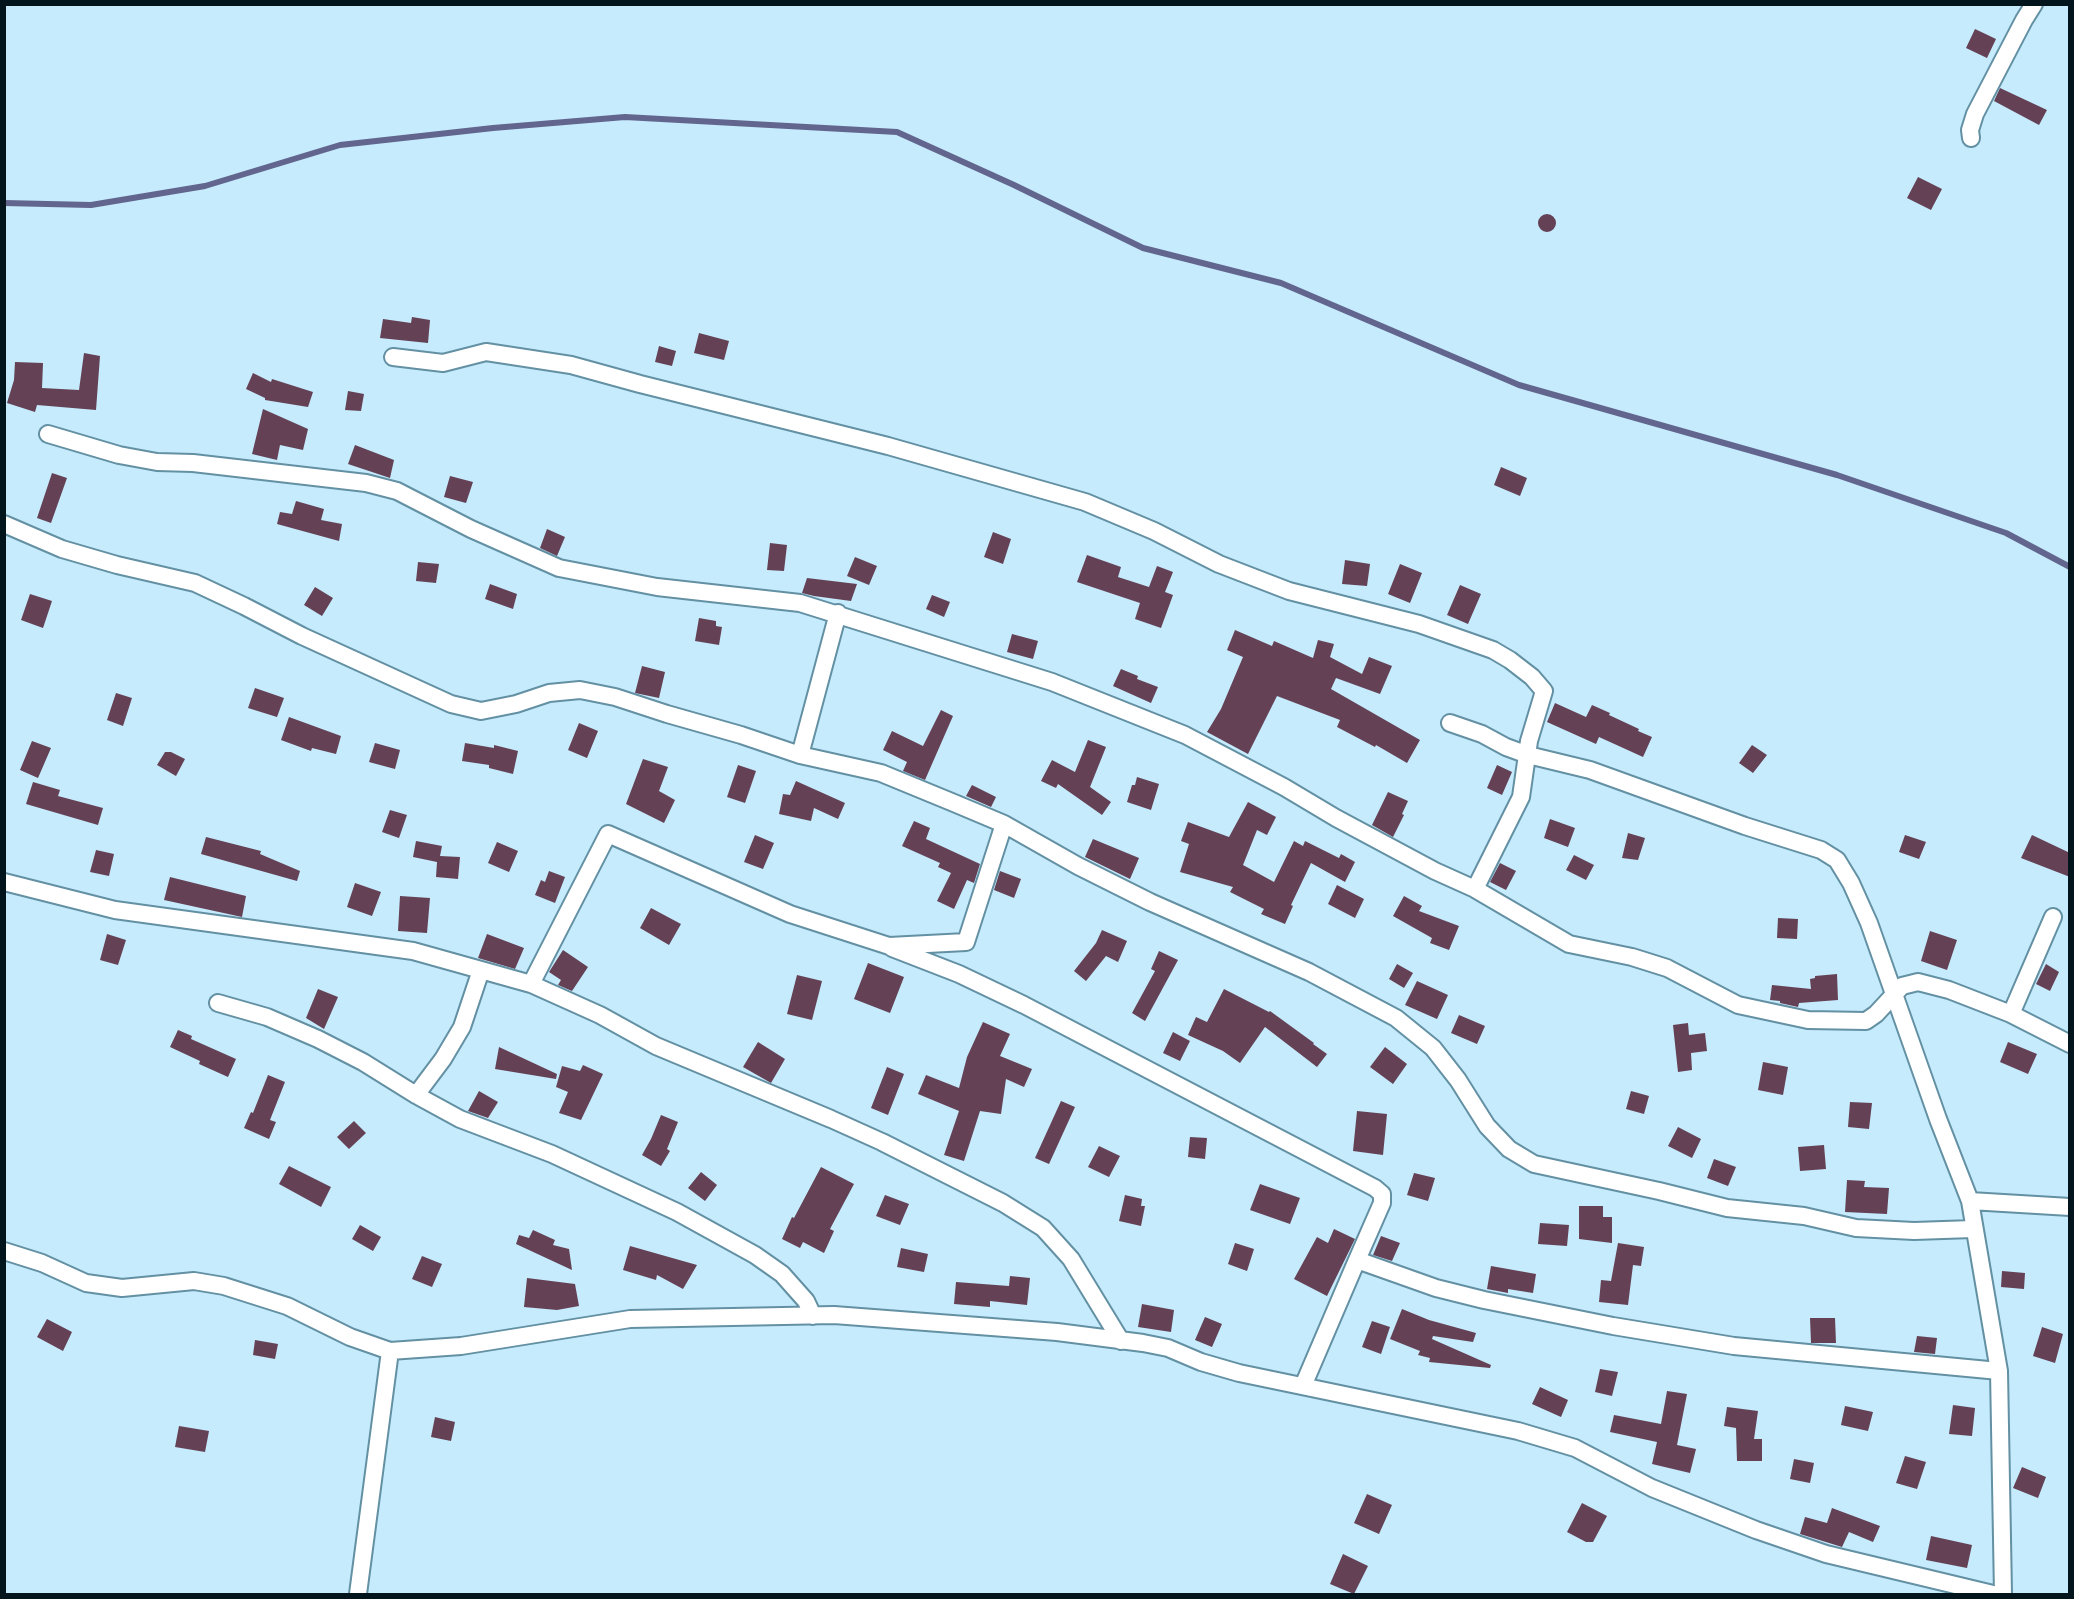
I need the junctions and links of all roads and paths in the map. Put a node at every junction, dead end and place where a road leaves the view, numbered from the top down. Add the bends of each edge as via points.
1 (2034, 4) edge
2 (1971, 138) dead end
3 (393, 357) dead end
4 (48, 434) dead end
5 (4, 524) edge
6 (838, 613) junction
7 (1450, 723) dead end
8 (800, 755) junction
9 (1528, 755) junction
10 (1004, 824) junction
11 (4, 882) edge
12 (1475, 889) junction
13 (2053, 917) dead end
14 (889, 946) junction
15 (481, 970) junction
16 (531, 984) junction
17 (1894, 993) junction
18 (218, 1003) dead end
19 (2011, 1014) junction
20 (2070, 1044) edge
21 (416, 1095) junction
22 (1970, 1201) junction
23 (2070, 1207) edge
24 (1973, 1229) junction
25 (4, 1251) edge
26 (1357, 1260) junction
27 (813, 1316) junction
28 (1121, 1341) junction
29 (390, 1351) junction
30 (1999, 1371) junction
31 (1304, 1386) junction
32 (358, 1594) edge
33 (1992, 1594) edge
34 (2003, 1594) edge

1 - 2 street via 1975,114
3 - 9 street via 443,363 486,352 571,364 888,446 1085,502 1219,564 1289,591 1419,624 1502,655 1544,691
4 - 6 street via 157,462 366,483 397,491 559,568 657,587 800,603
5 - 8 street via 62,549 195,584 451,704 481,711 549,693 580,690 615,697
6 - 8 street
6 - 12 street via 1052,682 1185,735
7 - 9 street
8 - 10 street via 881,773
9 - 12 street via 1521,797
9 - 17 street via 1590,770 1821,850 1837,860 1860,901
10 - 14 street via 966,942
10 - 24 street via 1150,902 1309,972 1396,1018 1433,1048 1509,1149 1534,1164 1727,1208 1804,1216 1857,1228
11 - 15 street via 115,910 413,951
12 - 17 street via 1569,944 1667,968 1738,1005 1808,1020 1866,1021
13 - 19 street
14 - 16 street via 790,914 608,834
14 - 26 street via 1024,1005 1375,1188 1382,1194 1382,1203
15 - 16 street
15 - 21 street via 462,1027
16 - 28 street via 656,1046 882,1142 1003,1203 1043,1228 1071,1259
17 - 19 street via 1902,986 1918,982
17 - 22 street
18 - 21 street via 267,1017 318,1039
19 - 20 street
21 - 27 street via 460,1119 614,1181 755,1255 782,1274 806,1301
22 - 23 street
22 - 24 street
24 - 30 street
25 - 29 street via 86,1283 122,1287 194,1281 224,1286 286,1306 350,1337
26 - 30 street via 1436,1288 1624,1328 1734,1346
26 - 31 street
27 - 28 street via 1057,1332
27 - 29 street via 630,1319 461,1346
28 - 31 street via 1168,1348 1201,1362
29 - 32 street
30 - 34 street
31 - 33 street via 1518,1431 1575,1448 1652,1488 1756,1530 1826,1554

